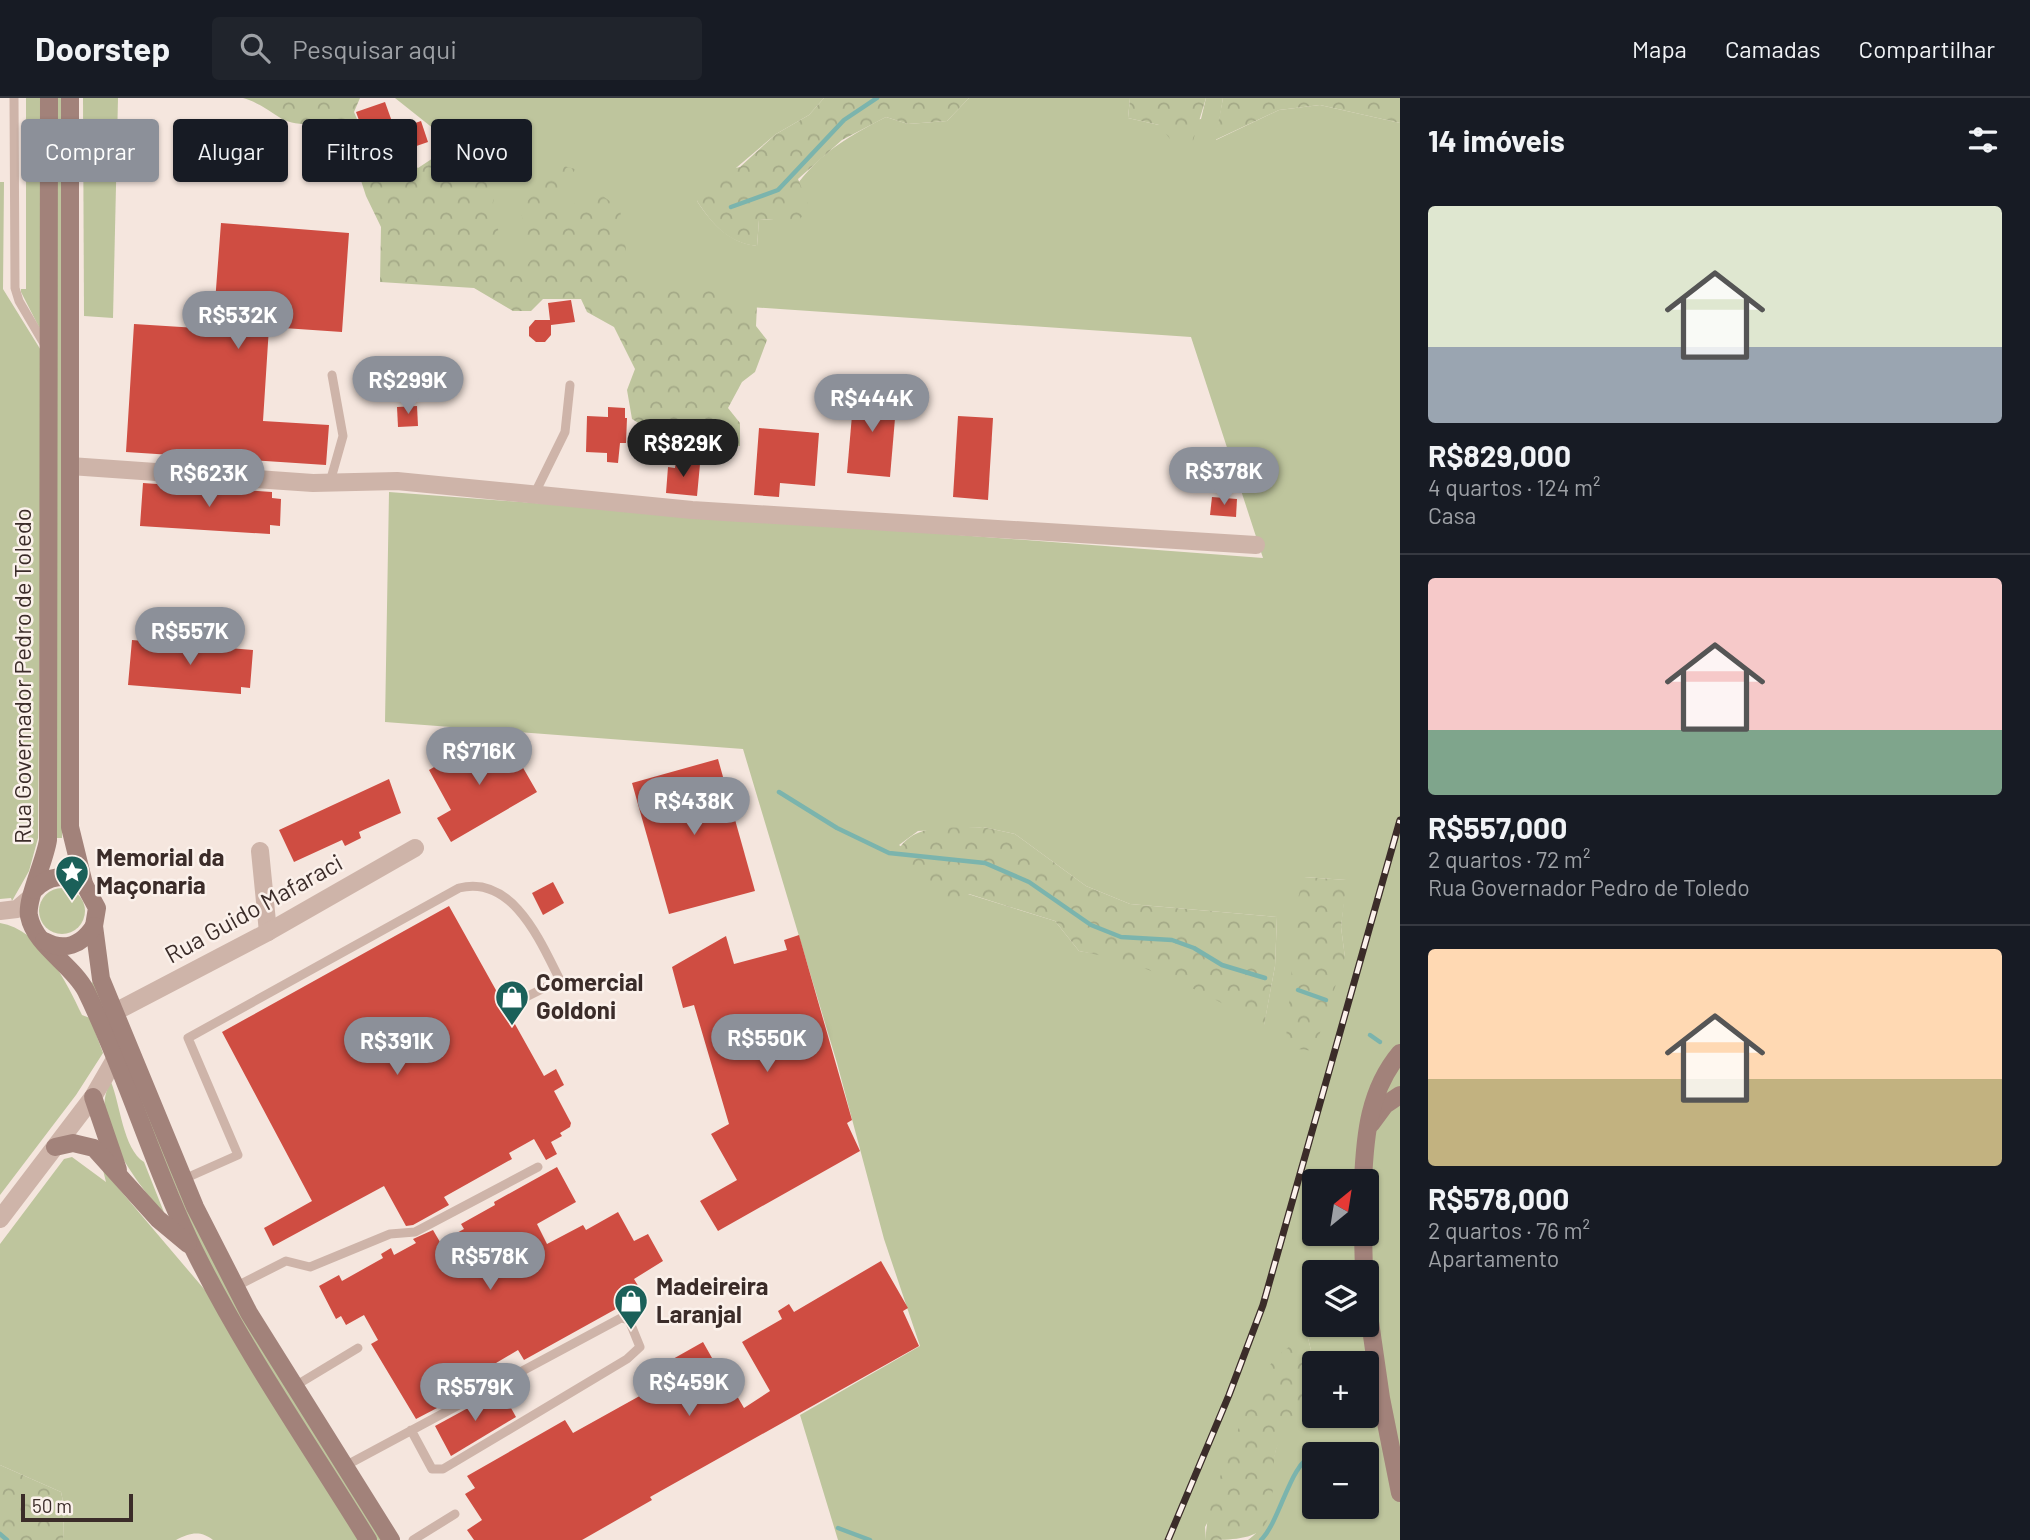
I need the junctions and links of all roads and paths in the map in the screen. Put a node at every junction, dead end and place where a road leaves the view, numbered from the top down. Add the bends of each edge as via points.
1 (14, 98) edge
2 (49, 98) edge
3 (70, 98) edge
4 (49, 352) junction
5 (332, 376) dead end
6 (570, 386) dead end
7 (70, 466) junction
8 (330, 482) junction
9 (535, 493) junction
10 (1256, 545) dead end
11 (415, 848) dead end
12 (260, 851) dead end
13 (85, 884) junction
14 (31, 895) junction
15 (5, 911) edge
16 (94, 926) junction
17 (268, 932) junction
18 (38, 934) junction
19 (518, 1001) dead end
20 (115, 1012) junction
21 (1400, 1053) edge
22 (115, 1059) junction
23 (1400, 1095) edge
24 (93, 1097) junction
25 (1367, 1130) junction
26 (55, 1147) junction
27 (538, 1167) dead end
28 (1364, 1169) edge
29 (120, 1176) junction
30 (184, 1179) junction
31 (0, 1219) edge
32 (193, 1248) junction
33 (235, 1287) junction
34 (1372, 1337) edge
35 (358, 1348) dead end
36 (295, 1386) junction
37 (411, 1430) junction
38 (345, 1466) junction
39 (1400, 1493) edge
40 (455, 1514) dead end
41 (368, 1540) edge
42 (391, 1540) edge
43 (414, 1540) edge

1 - 4 lane via 15,288
2 - 4 main road, Rua Governador Pedro de Toledo
3 - 7 main road, Rua Governador Pedro de Toledo
4 - 14 main road, Rua Governador Pedro de Toledo via 48,840
5 - 8 lane via 343,436
6 - 9 lane via 565,432
7 - 8 street
7 - 13 main road, Rua Governador Pedro de Toledo via 70,827
8 - 9 street via 397,481
9 - 10 street via 692,510
11 - 17 street, Rua Guido Mafaraci
12 - 17 street
13 - 14 main road via 57,877 46,880
13 - 16 main road, Rua Governador Pedro de Toledo via 97,908
14 - 15 street
14 - 18 main road, Rua Governador Pedro de Toledo via 29,913
15 - 18 street
16 - 18 main road via 85,938 68,946
16 - 20 main road, Rua Governador Pedro de Toledo via 101,979
17 - 20 street, Rua Guido Mafaraci
18 - 22 main road via 85,989
19 - 30 lane via 560,980 519,910 481,887 459,888 188,1038 238,1155
20 - 30 main road, Rua Governador Pedro de Toledo
21 - 25 main road via 1381,1080
22 - 24 street
22 - 32 main road
23 - 25 main road via 1385,1105
24 - 26 street
24 - 29 main road
25 - 28 main road
26 - 29 main road via 89,1146
26 - 31 street
27 - 33 lane via 415,1232 390,1234 310,1267 281,1262
29 - 32 main road via 158,1219
30 - 33 main road, Rua Governador Pedro de Toledo
32 - 41 main road via 233,1322
33 - 36 main road, Rua Governador Pedro de Toledo
34 - 39 main road
35 - 36 lane
36 - 38 main road, Rua Governador Pedro de Toledo
37 - 37 lane via 432,1469 443,1469 627,1359 640,1342 629,1321 621,1318
37 - 38 lane
38 - 42 main road, Rua Governador Pedro de Toledo
40 - 43 lane

